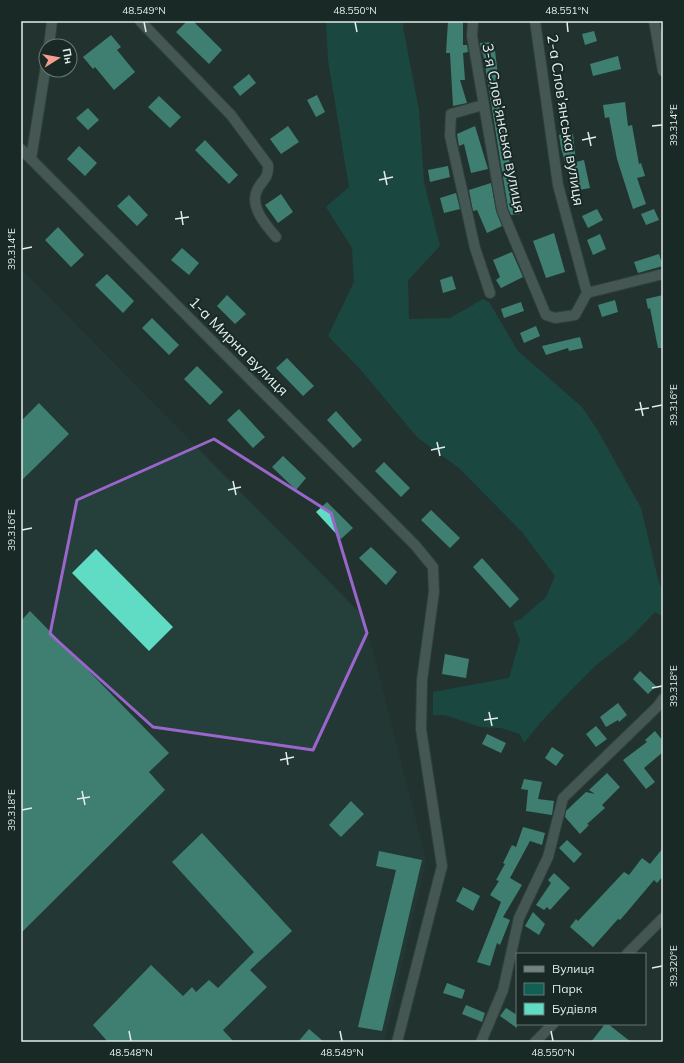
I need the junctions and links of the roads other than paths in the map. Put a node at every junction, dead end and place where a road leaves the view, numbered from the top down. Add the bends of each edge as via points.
1 (52, 21) edge
2 (140, 21) edge
3 (473, 21) edge
4 (535, 21) edge
5 (654, 21) edge
6 (50, 38) edge
7 (663, 71) edge
8 (44, 78) edge
9 (483, 105) junction
10 (21, 148) edge
11 (31, 159) junction
12 (276, 237) dead end
13 (663, 274) edge
14 (490, 293) dead end
15 (586, 293) junction
16 (663, 699) edge
17 (663, 918) edge
18 (628, 953) edge
19 (552, 1025) edge
20 (397, 1042) edge
21 (481, 1042) edge
22 (535, 1042) edge

1 - 6 street
2 - 12 street via 231,115 268,165 268,174 256,193 256,204 263,220
3 - 9 street, 3-я Слов’янська вулиця via 472,36
4 - 15 street, 2-а Слов’янська вулиця via 558,185
5 - 7 street
8 - 11 street
9 - 14 street via 451,114 450,136 475,248
9 - 15 street, 3-я Слов’янська вулиця via 502,210 546,315 555,318 575,315
10 - 11 street, 1-а Мирна вулиця
11 - 20 street, 1-а Мирна вулиця via 416,545 433,567 434,592 422,680 421,729 442,866
13 - 15 street
16 - 21 street via 563,798 548,857 519,918 503,990
17 - 18 street
19 - 22 street

